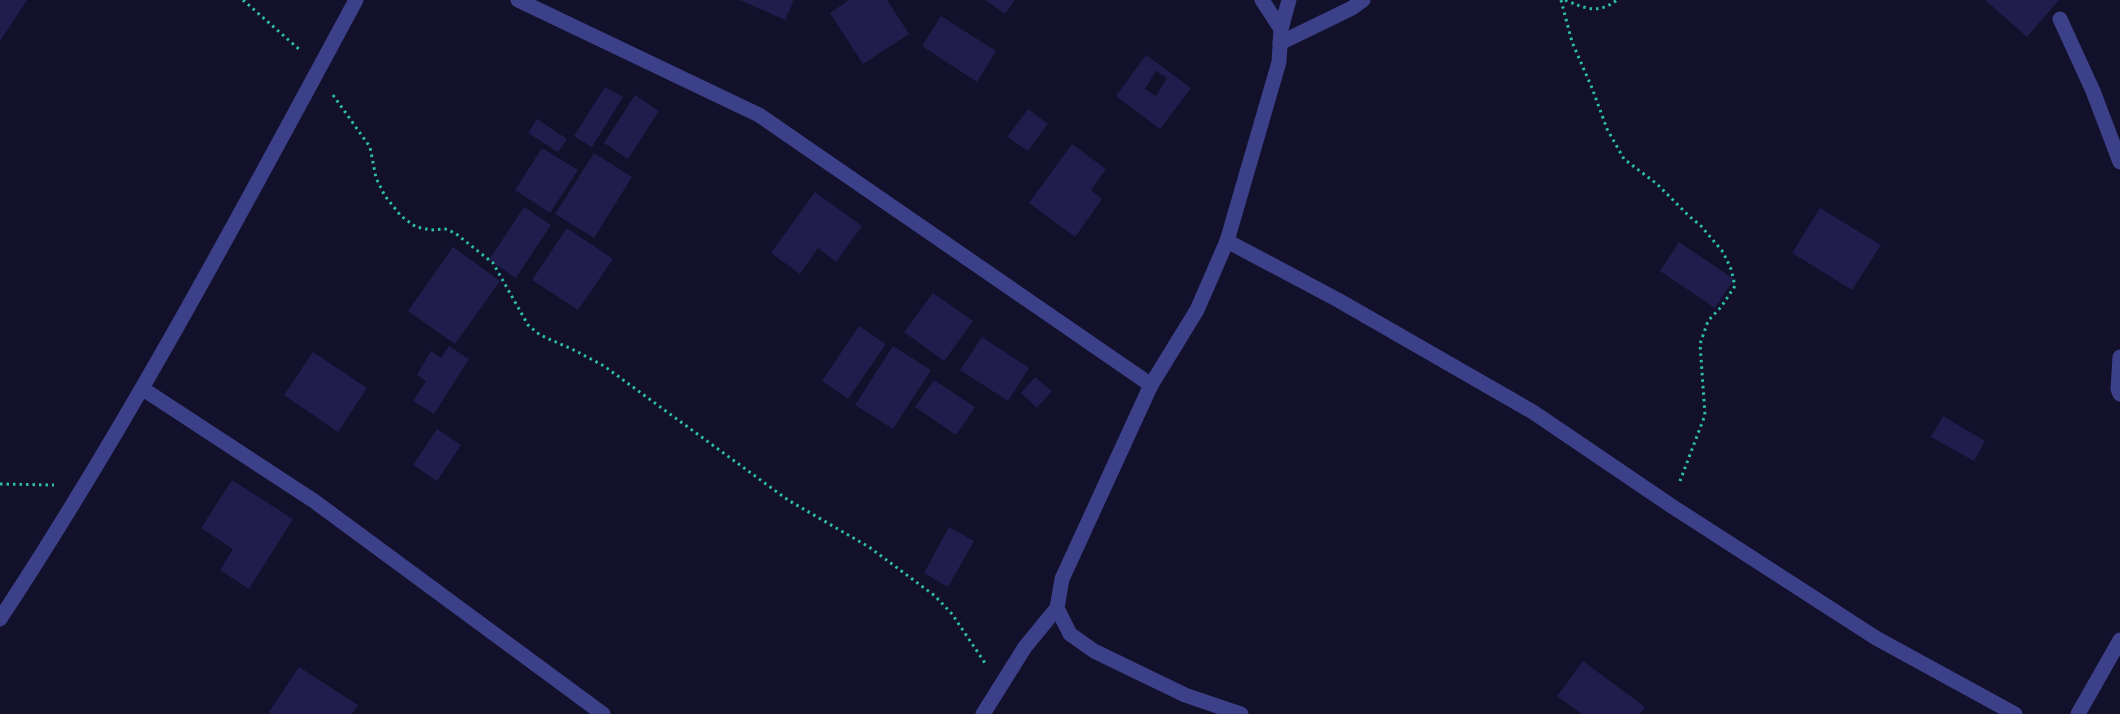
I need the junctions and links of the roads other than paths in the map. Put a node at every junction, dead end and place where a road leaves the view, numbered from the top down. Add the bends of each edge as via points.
1 (356, 0) edge
2 (518, 0) edge
3 (1262, 0) edge
4 (1289, 0) edge
5 (1362, 0) edge
6 (2060, 18) dead end
7 (1281, 36) junction
8 (2120, 162) edge
9 (1227, 241) junction
10 (2120, 357) edge
11 (1151, 385) junction
12 (143, 389) junction
13 (2120, 394) edge
14 (1058, 608) junction
15 (0, 619) edge
16 (2120, 640) edge
17 (603, 714) edge
18 (983, 714) edge
19 (1241, 714) edge
20 (2015, 714) edge
21 (2078, 714) edge

1 - 12 street
2 - 11 street via 759,115
3 - 7 street
4 - 7 street
5 - 7 street via 1352,8
6 - 8 street
7 - 9 street via 1280,62
9 - 11 street via 1197,310
9 - 20 street via 1338,300 1533,412 1876,638
10 - 13 street
11 - 14 street via 1062,579
12 - 15 street
12 - 17 street via 314,501
14 - 18 street via 1024,647
14 - 19 street via 1070,634 1094,651 1185,695
16 - 21 street

